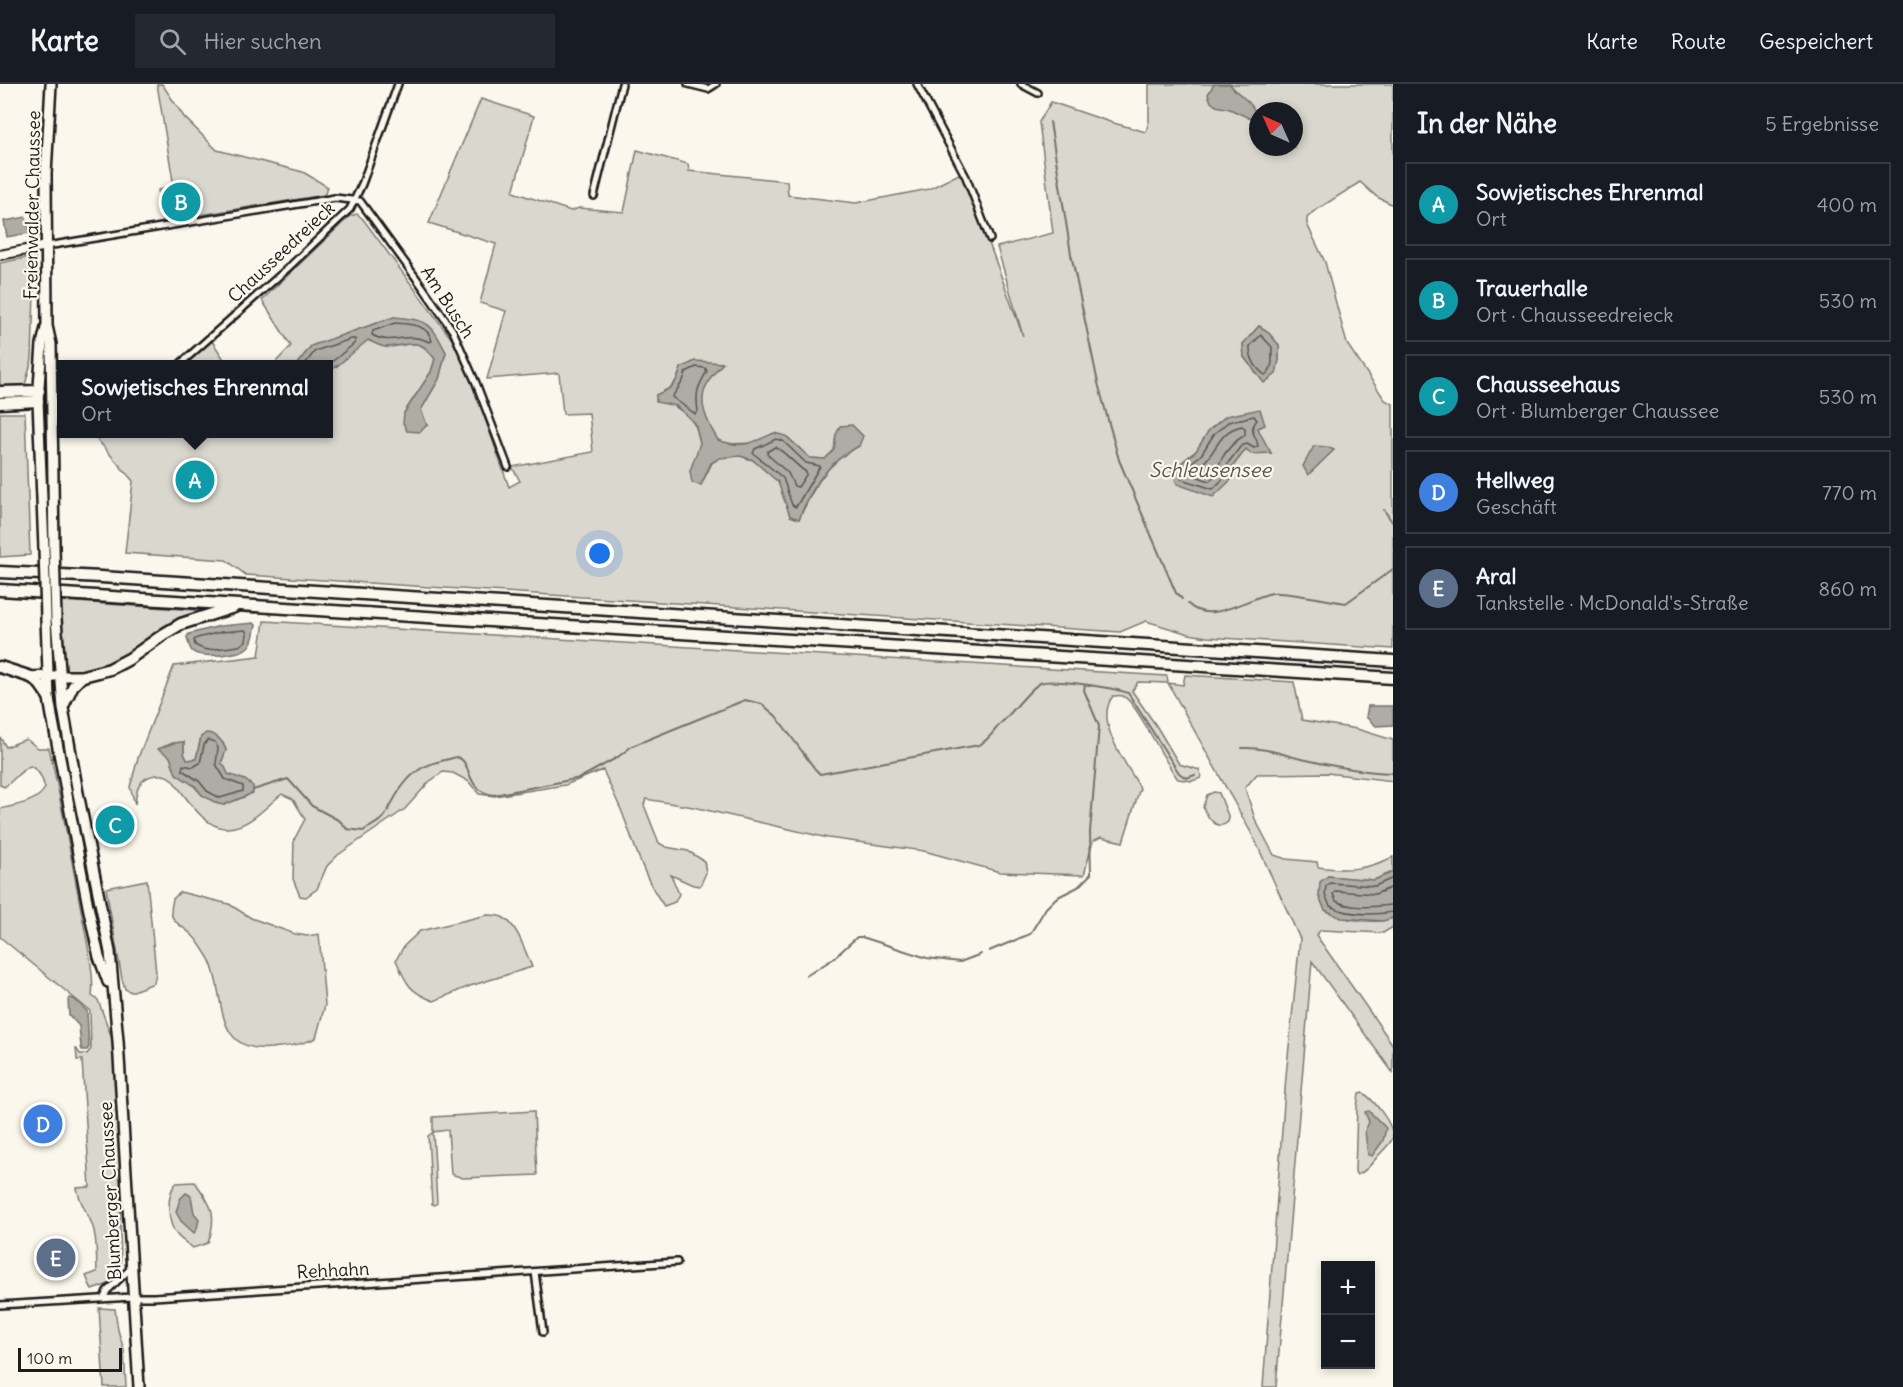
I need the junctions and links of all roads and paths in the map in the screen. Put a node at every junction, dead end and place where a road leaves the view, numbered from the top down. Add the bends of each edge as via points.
1 (51, 84) edge
2 (398, 84) edge
3 (622, 84) edge
4 (688, 84) edge
5 (716, 84) edge
6 (917, 84) edge
7 (1021, 84) edge
8 (1038, 93) dead end
9 (594, 196) dead end
10 (355, 200) junction
11 (990, 239) dead end
12 (47, 246) junction
13 (0, 255) edge
14 (184, 360) edge
15 (0, 392) edge
16 (45, 397) junction
17 (0, 403) edge
18 (508, 467) dead end
19 (49, 548) junction
20 (0, 572) edge
21 (0, 590) edge
22 (241, 605) junction
23 (51, 619) junction
24 (1393, 661) edge
25 (0, 667) edge
26 (48, 676) junction
27 (60, 676) junction
28 (83, 676) junction
29 (31, 678) junction
30 (1393, 678) edge
31 (49, 698) junction
32 (63, 708) junction
33 (112, 994) junction
34 (677, 1262) dead end
35 (131, 1268) junction
36 (535, 1272) junction
37 (132, 1297) junction
38 (104, 1298) junction
39 (0, 1305) edge
40 (543, 1332) dead end
41 (139, 1387) edge

1 - 12 main road, Freienwalder Chaussee
2 - 10 street
3 - 9 street
4 - 5 street via 708,89
6 - 11 street via 966,177
7 - 8 street
10 - 12 street, Chausseedreieck via 334,198
10 - 14 street, Chausseedreieck via 302,255
10 - 18 street, Am Busch via 365,206 453,331
12 - 13 main road
12 - 16 main road, Freienwalder Chaussee via 47,326 42,344
15 - 16 highway
16 - 17 highway
16 - 19 main road, Freienwalder Chaussee
16 - 19 main road, Freienwalder Chaussee via 54,490
19 - 23 main road, bridge
20 - 24 highway
21 - 22 highway
22 - 28 highway via 181,624 129,659
22 - 30 highway
23 - 26 main road, Blumberger Chaussee
23 - 27 main road, Blumberger Chaussee
25 - 29 highway
26 - 27 main road
26 - 29 main road
26 - 31 main road, Blumberger Chaussee
27 - 28 main road
27 - 32 main road, Blumberger Chaussee
28 - 32 main road via 73,686
29 - 31 main road
31 - 33 main road, Blumberger Chaussee via 88,906
32 - 33 main road, Blumberger Chaussee via 110,952
33 - 35 main road, Blumberger Chaussee
34 - 36 street, Rehhahn
35 - 37 main road, Blumberger Chaussee
35 - 38 street
36 - 37 street, Rehhahn
36 - 40 street
37 - 38 street, Rehhahn
37 - 41 main road, Blumberger Chaussee
38 - 39 street, Rehhahn

